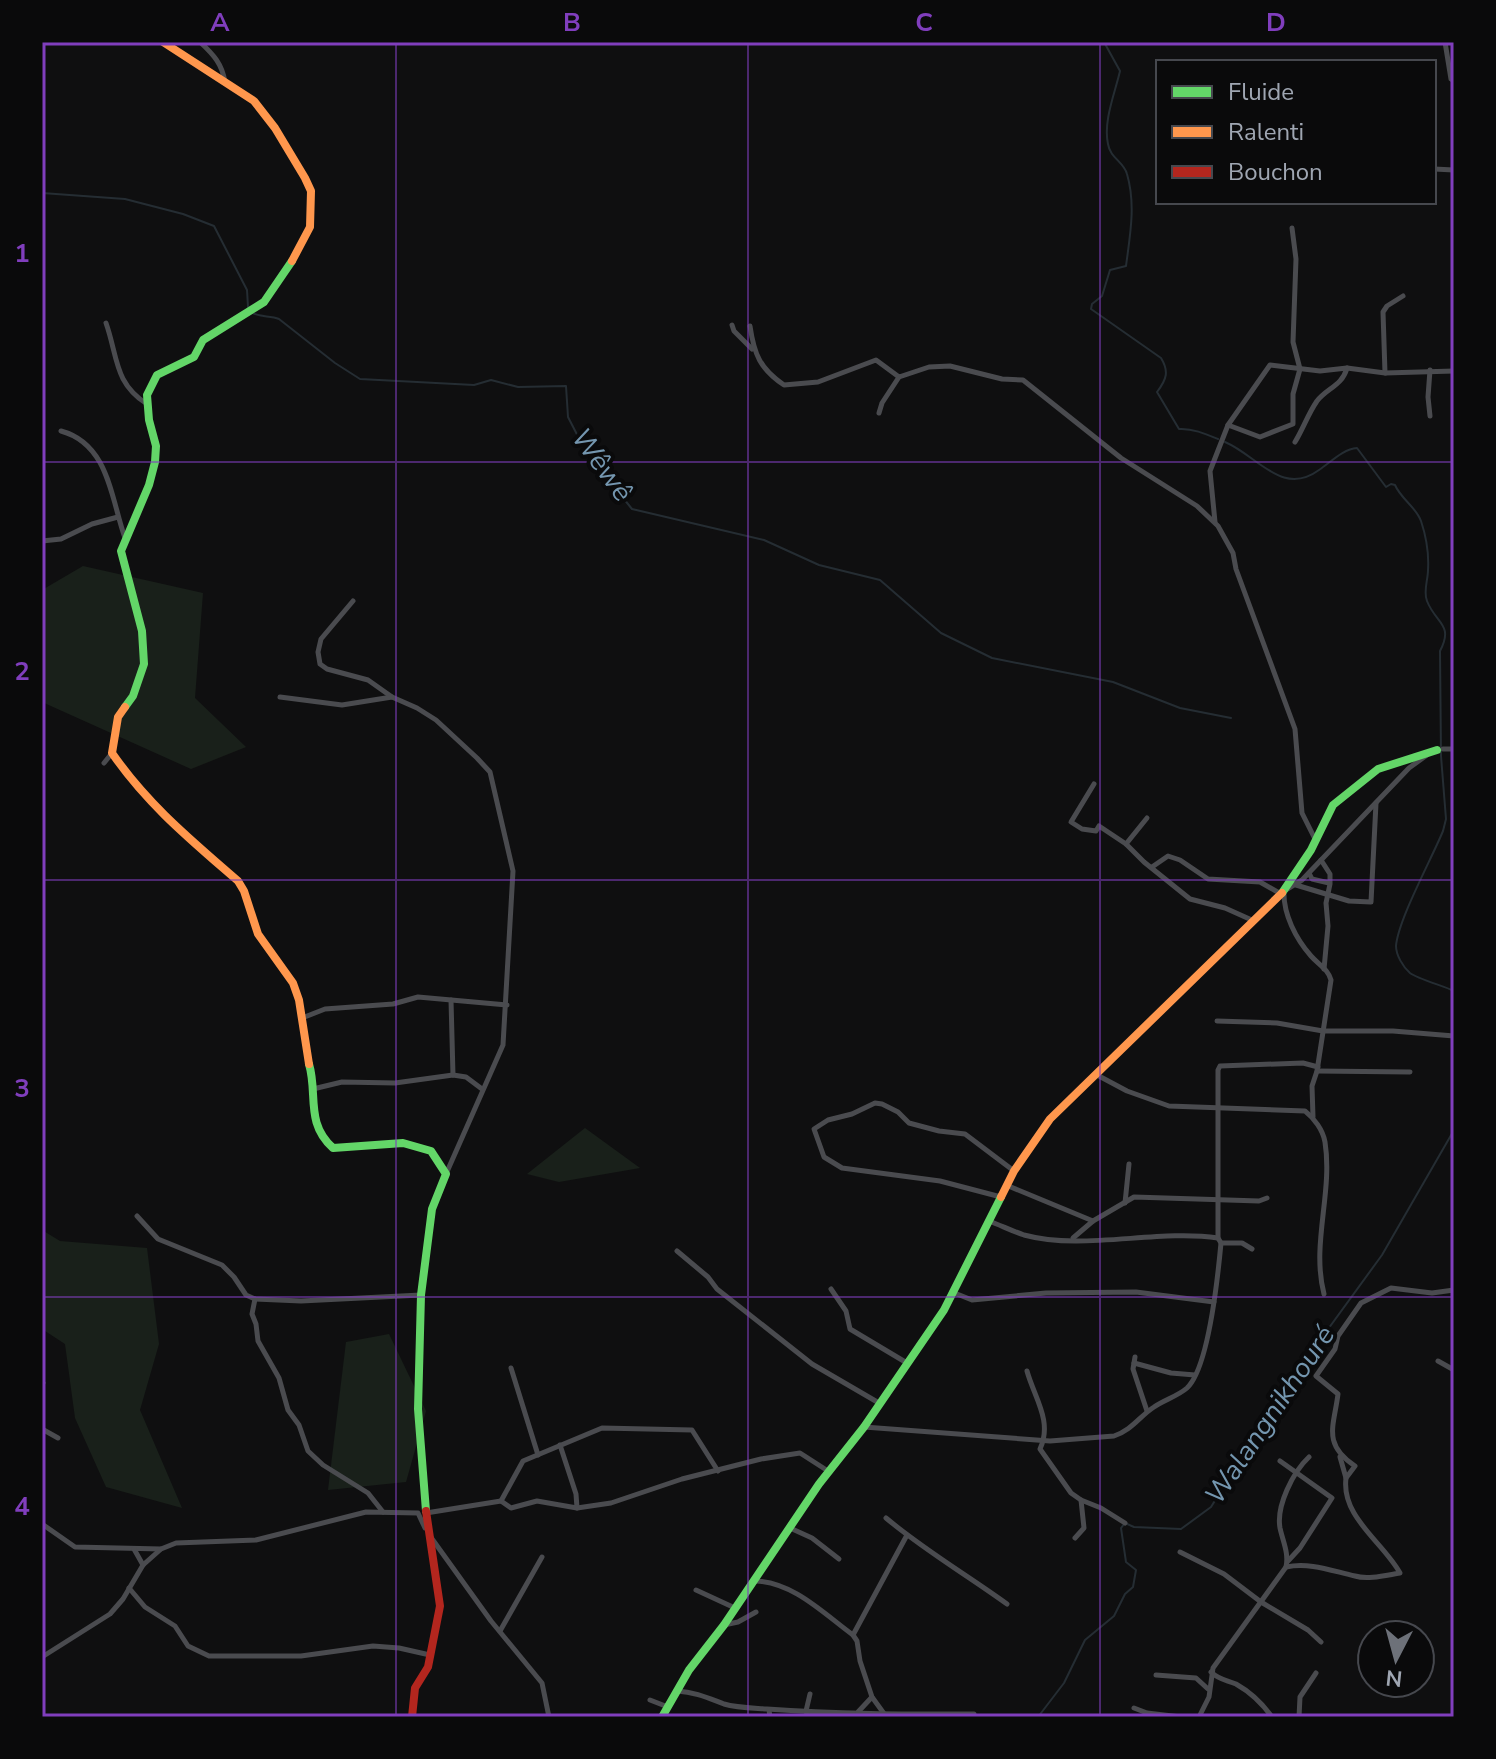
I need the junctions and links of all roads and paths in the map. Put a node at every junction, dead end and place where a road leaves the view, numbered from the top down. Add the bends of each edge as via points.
1 (163, 42) edge
2 (200, 42) edge
3 (1445, 42) edge
4 (1454, 81) edge
5 (225, 82) junction
6 (1292, 228) dead end
7 (1403, 296) dead end
8 (106, 323) dead end
9 (732, 325) dead end
10 (750, 326) dead end
11 (753, 349) junction
12 (1347, 368) junction
13 (1300, 369) junction
14 (1430, 370) junction
15 (1454, 371) edge
16 (1385, 373) junction
17 (899, 377) junction
18 (148, 404) junction
19 (879, 413) dead end
20 (1430, 416) dead end
21 (1228, 425) junction
22 (61, 431) dead end
23 (1295, 442) dead end
24 (118, 517) junction
25 (1215, 523) junction
26 (125, 538) junction
27 (42, 541) edge
28 (353, 601) dead end
29 (280, 697) dead end
30 (392, 697) junction
31 (1440, 749) junction
32 (1454, 749) edge
33 (112, 753) junction
34 (104, 763) dead end
35 (1094, 784) dead end
36 (1376, 803) junction
37 (1147, 818) dead end
38 (1315, 839) junction
39 (1126, 844) junction
40 (1321, 860) junction
41 (1152, 867) junction
42 (1309, 872) junction
43 (1330, 884) junction
44 (1295, 885) junction
45 (1283, 892) junction
46 (1330, 896) junction
47 (1254, 921) junction
48 (1324, 969) junction
49 (451, 1000) junction
50 (507, 1005) junction
51 (302, 1018) junction
52 (1217, 1021) dead end
53 (1323, 1031) junction
54 (1454, 1036) edge
55 (1318, 1069) junction
56 (1410, 1072) dead end
57 (453, 1075) junction
58 (1097, 1075) junction
59 (313, 1089) junction
60 (482, 1089) junction
61 (1219, 1109) junction
62 (1313, 1117) junction
63 (1129, 1164) dead end
64 (1014, 1171) junction
65 (446, 1174) junction
66 (1006, 1185) junction
67 (1001, 1197) junction
68 (1267, 1198) dead end
69 (1220, 1200) junction
70 (1125, 1203) junction
71 (137, 1216) dead end
72 (989, 1221) junction
73 (1093, 1221) junction
74 (1072, 1239) junction
75 (1220, 1240) junction
76 (1252, 1249) dead end
77 (677, 1251) dead end
78 (831, 1289) dead end
79 (1454, 1290) edge
80 (952, 1292) junction
81 (1324, 1294) dead end
82 (421, 1295) junction
83 (255, 1299) junction
84 (1214, 1302) junction
85 (1438, 1361) dead end
86 (907, 1363) junction
87 (511, 1368) dead end
88 (1454, 1370) edge
89 (1027, 1371) dead end
90 (1196, 1376) junction
91 (879, 1403) junction
92 (1148, 1412) junction
93 (864, 1427) junction
94 (42, 1429) edge
95 (58, 1438) dead end
96 (1047, 1440) junction
97 (560, 1445) junction
98 (538, 1455) junction
99 (1340, 1456) junction
100 (1309, 1457) dead end
101 (1280, 1461) dead end
102 (718, 1471) junction
103 (829, 1472) junction
104 (1298, 1472) junction
105 (1346, 1478) junction
106 (1081, 1500) junction
107 (501, 1501) junction
108 (577, 1508) junction
109 (383, 1512) junction
110 (423, 1513) junction
111 (886, 1518) dead end
112 (1125, 1523) dead end
113 (42, 1524) edge
114 (789, 1528) junction
115 (428, 1532) junction
116 (907, 1535) junction
117 (1075, 1538) dead end
118 (133, 1548) junction
119 (161, 1549) junction
120 (1180, 1552) dead end
121 (542, 1557) dead end
122 (839, 1559) dead end
123 (1287, 1564) junction
124 (143, 1565) junction
125 (753, 1580) junction
126 (129, 1588) junction
127 (696, 1590) dead end
128 (1261, 1602) junction
129 (1007, 1604) dead end
130 (735, 1608) junction
131 (756, 1612) dead end
132 (724, 1625) junction
133 (500, 1631) junction
134 (853, 1635) junction
135 (1321, 1642) dead end
136 (430, 1655) junction
137 (42, 1657) edge
138 (1211, 1672) junction
139 (1316, 1673) dead end
140 (1156, 1675) dead end
141 (1209, 1690) junction
142 (677, 1691) junction
143 (810, 1694) dead end
144 (872, 1697) junction
145 (650, 1700) dead end
146 (668, 1707) junction
147 (1134, 1708) dead end
148 (769, 1710) junction
149 (858, 1712) junction
150 (807, 1714) edge
151 (974, 1714) dead end
152 (885, 1715) junction
153 (1162, 1715) junction
154 (412, 1717) edge
155 (549, 1717) edge
156 (662, 1717) edge
157 (770, 1717) edge
158 (1154, 1717) edge
159 (1181, 1717) edge
160 (1199, 1717) edge
161 (1272, 1717) edge
162 (1299, 1717) edge

1 - 5 street
2 - 5 street via 214,55
3 - 4 street
5 - 18 street via 254,101 305,178 312,198 310,227 264,302 203,340 194,357 157,375
6 - 13 street via 1293,342
7 - 16 street via 1383,312
8 - 18 street via 119,375
9 - 11 street
10 - 11 street
11 - 17 street via 768,374 784,385 818,382 876,360
12 - 13 street
12 - 16 street
12 - 23 street via 1341,382 1310,410
13 - 21 street via 1270,365
13 - 21 street via 1293,424 1260,437
14 - 15 street
14 - 16 street
14 - 20 street
17 - 19 street
17 - 25 street via 950,366 1023,380 1085,432
18 - 26 street via 155,462
21 - 25 street via 1210,471
22 - 24 street via 96,455 111,484
24 - 26 street
24 - 27 street
25 - 38 street via 1233,553 1295,729 1302,813
26 - 33 street via 122,561 142,631 144,664 133,696 118,717
28 - 30 street via 321,639 318,660 327,669 368,680
29 - 30 street via 342,705
30 - 50 street via 436,720 490,772 513,871
31 - 32 street
31 - 36 street via 1409,768
31 - 38 street via 1378,769 1333,805
33 - 34 street
33 - 51 street via 164,817 238,881 258,934 293,983
35 - 39 street via 1071,822 1087,831 1099,826
36 - 40 street
36 - 46 street via 1371,902
37 - 39 street
38 - 45 street
39 - 41 street
40 - 42 street
40 - 43 street
41 - 45 street via 1168,856 1208,879 1260,882
41 - 47 street via 1190,899
42 - 43 street via 1309,877
42 - 44 street
43 - 46 street
44 - 45 street
44 - 46 street
45 - 47 street
45 - 48 street via 1291,926
46 - 48 street
47 - 58 street
48 - 53 street via 1331,980
49 - 50 street
49 - 51 street via 418,997 325,1009
49 - 57 street
50 - 60 street via 503,1045
51 - 59 street
52 - 53 street
53 - 54 street
53 - 55 street
55 - 56 street
55 - 61 street via 1303,1063 1220,1066
55 - 62 street via 1312,1086
57 - 59 street via 395,1083 342,1082
57 - 60 street
58 - 61 street via 1169,1106
58 - 64 street via 1050,1119
59 - 65 street via 315,1121 333,1148 403,1143 431,1151
60 - 65 street
61 - 62 street via 1305,1111
61 - 69 street
62 - 81 street via 1325,1139 1319,1261
63 - 70 street
64 - 66 street
64 - 67 street via 965,1134 909,1123 882,1104 814,1129 824,1157 842,1168 940,1181
65 - 82 street via 432,1209
66 - 67 street
66 - 73 street
67 - 72 street
68 - 69 street
69 - 70 street via 1134,1197
69 - 75 street
70 - 73 street
71 - 83 street via 158,1239 222,1265
72 - 74 street via 1024,1235
72 - 80 street
73 - 74 street
74 - 75 street via 1197,1235
75 - 76 street
75 - 84 street
77 - 91 street via 812,1364
78 - 86 street via 846,1311 850,1329
79 - 99 street via 1391,1288 1361,1303 1338,1336 1316,1376 1338,1394 1330,1426
80 - 84 street via 972,1300 1136,1292
80 - 86 street
82 - 83 street
82 - 110 street via 418,1409
83 - 109 street via 252,1314 258,1341 308,1451 368,1493
84 - 90 street
85 - 88 street
86 - 91 street
87 - 98 street
89 - 96 street via 1046,1419
90 - 92 street via 1186,1389
90 - 92 street via 1134,1360
91 - 93 street
92 - 96 street via 1114,1436
93 - 96 street
93 - 103 street
94 - 95 street
96 - 106 street via 1040,1449
97 - 98 street
97 - 102 street via 602,1428 692,1430
97 - 108 street
98 - 107 street via 523,1461
99 - 105 street
99 - 105 street via 1355,1466
100 - 104 street
101 - 104 street
102 - 103 street via 800,1453
102 - 108 street
103 - 114 street
104 - 123 street via 1279,1516
104 - 123 street via 1332,1498
105 - 123 street via 1352,1510 1400,1573 1357,1577
106 - 112 street
106 - 117 street via 1084,1528
107 - 108 street via 511,1508 537,1501
107 - 110 street
109 - 110 street
109 - 119 street via 256,1540 176,1543
110 - 115 street
111 - 116 street
113 - 118 street via 75,1547
114 - 122 street
114 - 125 street
115 - 133 street
115 - 136 street via 440,1606
116 - 129 street
116 - 134 street
118 - 119 street
118 - 124 street
119 - 124 street
120 - 128 street via 1224,1574
121 - 133 street
123 - 128 street
124 - 126 street
125 - 130 street
125 - 134 street via 772,1581 793,1591
126 - 136 street via 145,1607 175,1626 188,1646 209,1656 301,1656 373,1646
126 - 137 street via 110,1614
127 - 130 street
128 - 135 street
128 - 138 street
130 - 132 street
131 - 132 street
132 - 142 street
133 - 155 street via 542,1683
134 - 144 street
136 - 154 street via 415,1688
138 - 141 street
138 - 161 street via 1259,1699
139 - 162 street via 1300,1697
140 - 141 street via 1196,1678
141 - 160 street
142 - 146 street
142 - 148 street
143 - 150 street
144 - 149 street
144 - 152 street
145 - 146 street
146 - 156 street
147 - 153 street
148 - 150 street
148 - 157 street
149 - 150 street
149 - 152 street
151 - 152 street
153 - 158 street
153 - 159 street

